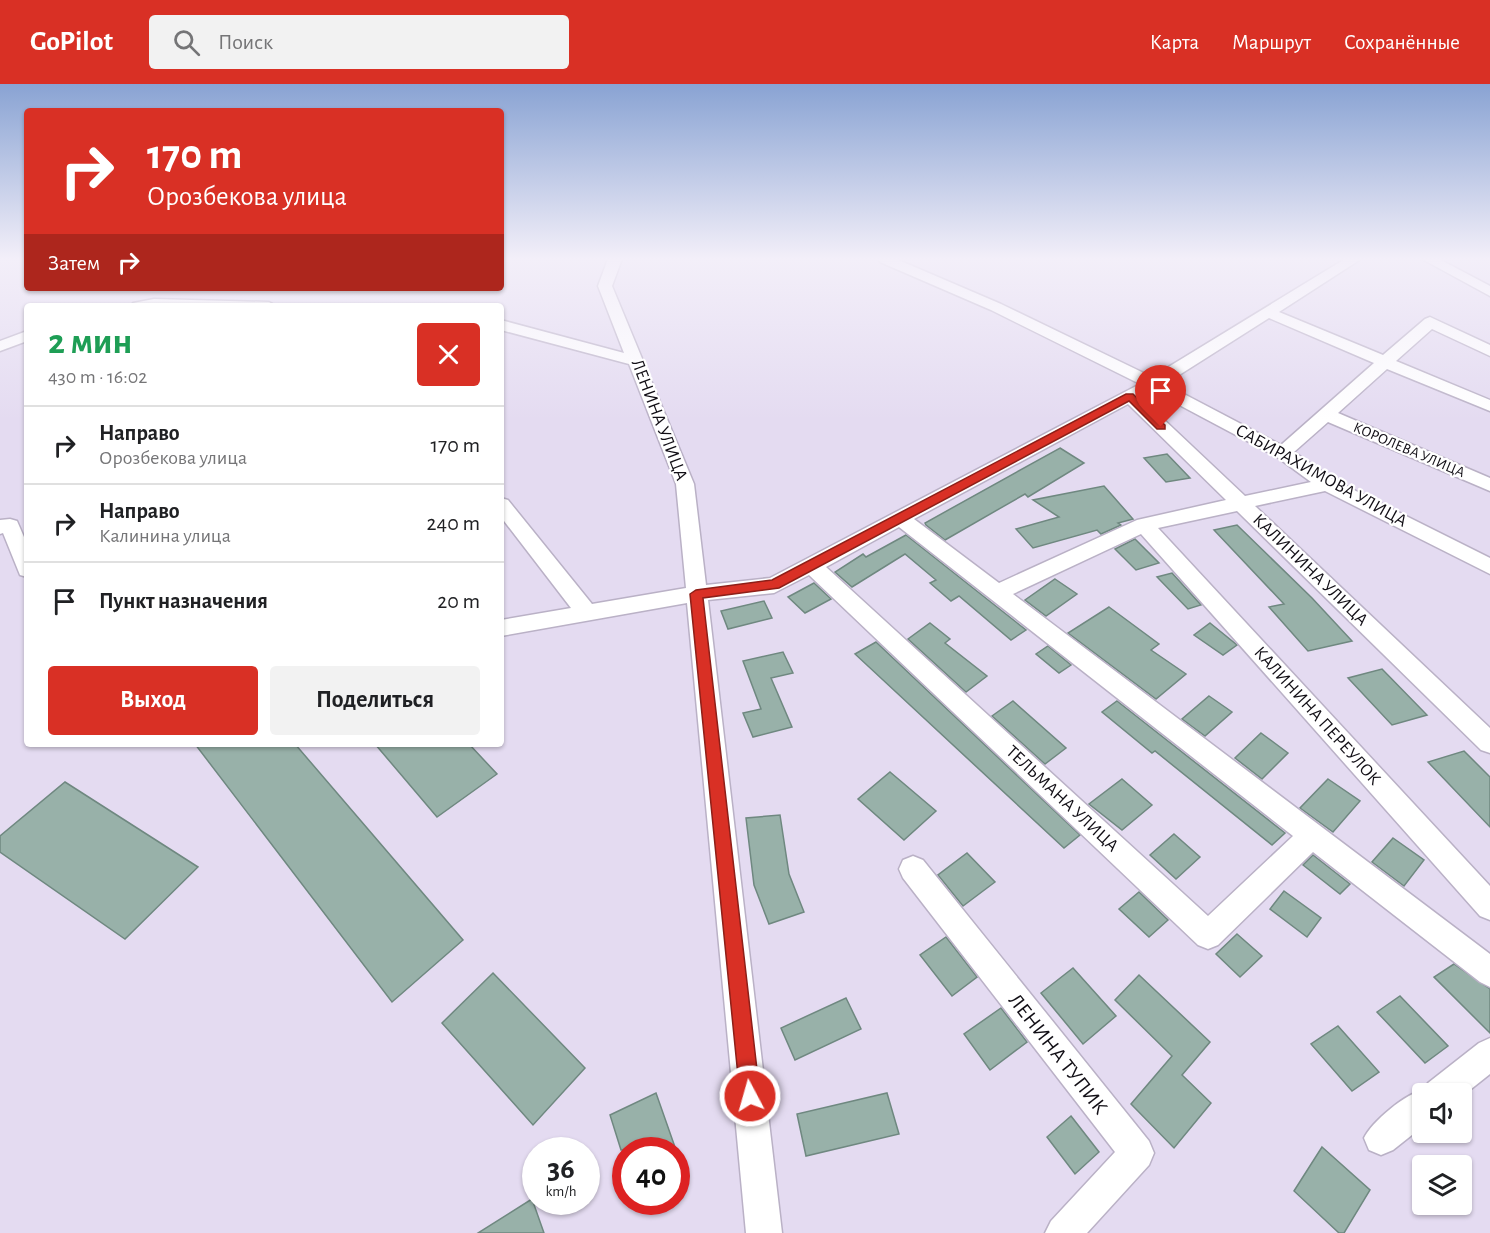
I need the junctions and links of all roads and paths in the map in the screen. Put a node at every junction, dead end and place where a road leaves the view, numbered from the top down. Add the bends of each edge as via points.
1 (616, 313) edge
2 (1007, 313) edge
3 (1266, 313) edge
4 (1268, 313) edge
5 (504, 326) edge
6 (24, 337) edge
7 (0, 346) edge
8 (1490, 351) edge
9 (635, 361) junction
10 (1385, 362) junction
11 (1153, 384) junction
12 (1130, 397) junction
13 (1490, 406) edge
14 (1328, 415) junction
15 (1283, 453) junction
16 (1327, 484) junction
17 (1490, 485) edge
18 (1240, 502) junction
19 (504, 508) edge
20 (900, 518) junction
21 (1144, 525) junction
22 (0, 526) edge
23 (24, 562) edge
24 (811, 566) junction
25 (1490, 567) edge
26 (996, 592) junction
27 (696, 594) junction
28 (587, 613) junction
29 (504, 627) edge
30 (1490, 743) edge
31 (1312, 835) junction
32 (913, 869) dead end
33 (1490, 906) edge
34 (1490, 972) edge
35 (1490, 1054) edge
36 (1452, 1083) edge
37 (1412, 1114) edge
38 (1381, 1138) dead end
39 (764, 1233) edge
40 (1063, 1233) edge

1 - 9 street, ЛЕНИНА УЛИЦА
2 - 11 street, САБИРАХИМОВА УЛИЦА
3 - 11 street
4 - 10 street
5 - 9 street
6 - 7 street
8 - 10 street via 1430,322
9 - 27 street, ЛЕНИНА УЛИЦА via 685,484
10 - 13 street
10 - 14 street
11 - 12 street
11 - 15 street, САБИРАХИМОВА УЛИЦА
12 - 18 street, КАЛИНИНА УЛИЦА
12 - 20 street
14 - 15 street
14 - 17 street, КОРОЛЕВА УЛИЦА
15 - 16 street, САБИРАХИМОВА УЛИЦА
16 - 18 street
16 - 25 street, САБИРАХИМОВА УЛИЦА
18 - 21 street
18 - 30 street, КАЛИНИНА УЛИЦА
19 - 28 street
20 - 24 street
20 - 26 street
21 - 26 street
21 - 33 street, КАЛИНИНА ПЕРЕУЛОК
22 - 23 street via 10,526
24 - 27 street via 774,585
24 - 31 street, ТЕЛЬМАНА УЛИЦА via 1208,935
26 - 31 street
27 - 28 street
27 - 39 street, ЛЕНИНА УЛИЦА
28 - 29 street
31 - 34 street
32 - 40 street, ЛЕНИНА ТУПИК via 1137,1153
35 - 36 street
37 - 38 street

